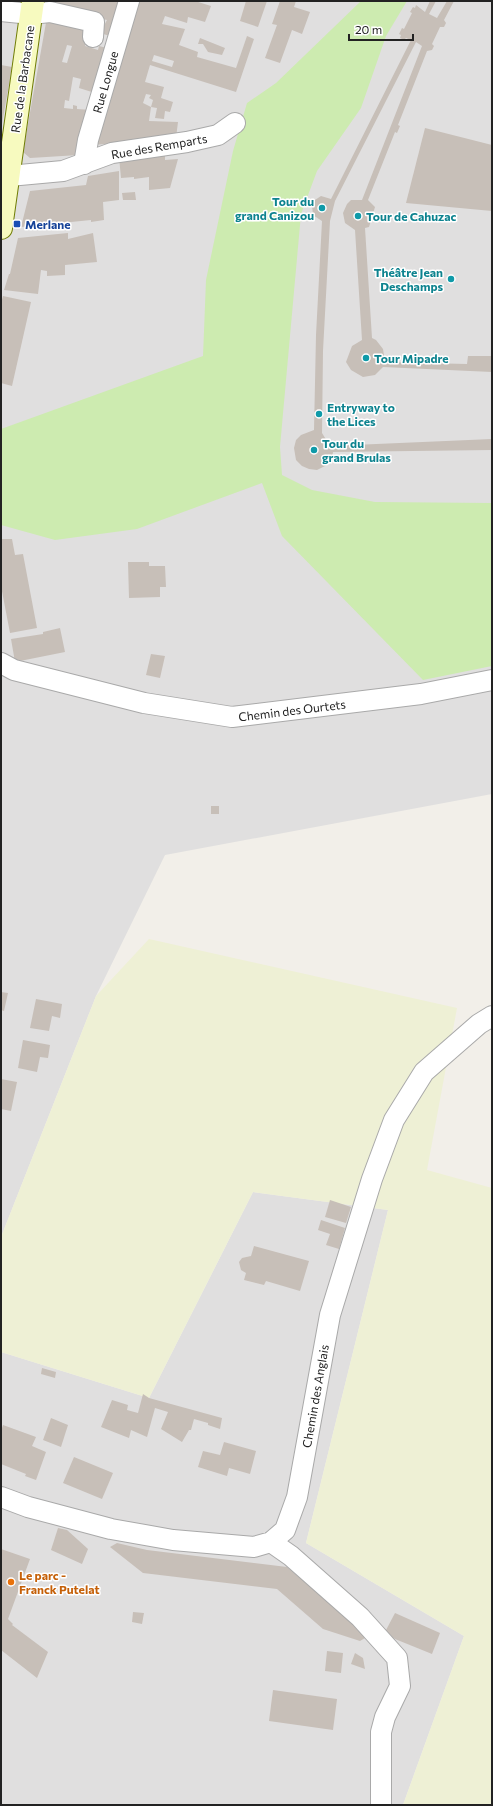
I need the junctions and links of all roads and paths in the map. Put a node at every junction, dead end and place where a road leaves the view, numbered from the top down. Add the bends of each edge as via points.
1 (128, 1) edge
2 (32, 8) edge
3 (1, 11) edge
4 (93, 37) dead end
5 (235, 123) dead end
6 (84, 164) junction
7 (5, 175) edge
8 (1, 228) edge
9 (1, 663) edge
10 (492, 680) edge
11 (492, 1016) edge
12 (1, 1497) edge
13 (271, 1542) junction
14 (381, 1805) edge

1 - 6 street, Rue Longue via 88,140
2 - 3 street
2 - 4 street via 94,22
2 - 7 main road, Rue de la Barbacane via 10,160
5 - 6 street, Rue des Remparts via 218,136 112,153
6 - 7 street, Rue des Remparts via 63,171
7 - 8 main road, Rue de la Barbacane
9 - 10 street, Chemin des Ourtets via 14,670 144,703 232,717 421,694
11 - 13 street, Chemin des Anglais via 479,1024 424,1072 394,1120 372,1178 330,1315 297,1497 285,1530
12 - 13 street, Chemin des Anglais via 28,1507 111,1529 173,1540 254,1547
13 - 14 street via 291,1556 360,1617 397,1658 400,1686 385,1717 381,1732

